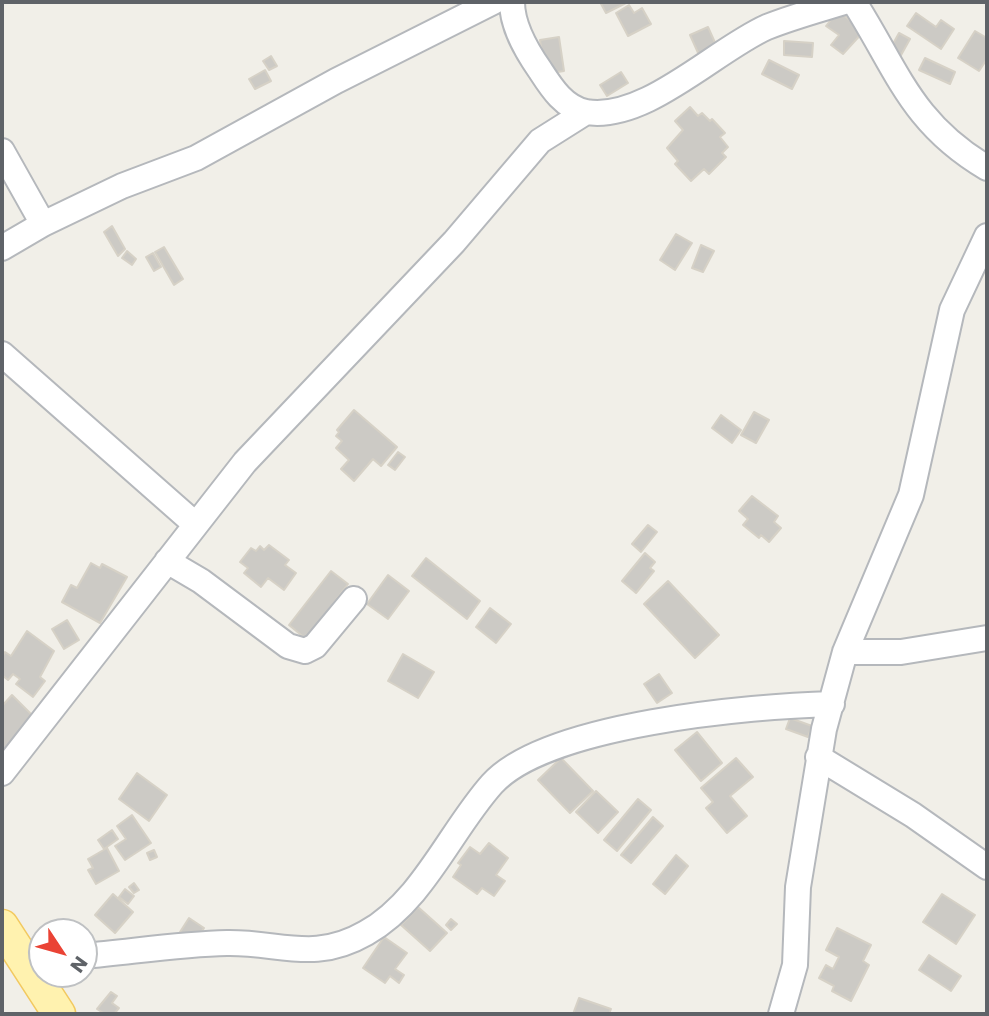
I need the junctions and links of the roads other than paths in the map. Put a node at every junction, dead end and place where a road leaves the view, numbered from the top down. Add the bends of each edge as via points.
1 (493, 2) edge
2 (512, 2) edge
3 (844, 2) edge
4 (854, 2) edge
5 (586, 112) junction
6 (2, 151) edge
7 (987, 168) edge
8 (43, 224) junction
9 (987, 236) edge
10 (2, 248) edge
11 (2, 354) edge
12 (195, 524) junction
13 (167, 561) junction
14 (354, 599) dead end
15 (987, 638) edge
16 (845, 652) junction
17 (832, 704) junction
18 (818, 757) junction
19 (2, 773) edge
20 (987, 867) edge
21 (2, 926) edge
22 (28, 955) edge
23 (98, 955) edge
24 (46, 988) edge
25 (59, 1014) edge
26 (781, 1014) edge

1 - 8 street via 196,158 122,186
2 - 5 street via 523,42 538,68 559,98
3 - 5 street via 766,28 648,101
4 - 7 street via 907,96 938,132
5 - 12 street via 540,141 454,242 245,461
6 - 8 street
8 - 10 street
9 - 16 street via 952,310 911,495
11 - 12 street
12 - 13 street
13 - 14 street via 299,650 315,646
13 - 19 street
15 - 16 street via 901,652
16 - 17 street
17 - 18 street
17 - 23 street via 777,706 642,724 522,760 494,782 462,820 438,863 388,916 367,933 340,944 308,951 228,943
18 - 20 street
18 - 26 street via 798,887 795,965
21 - 22 main road
24 - 25 main road

